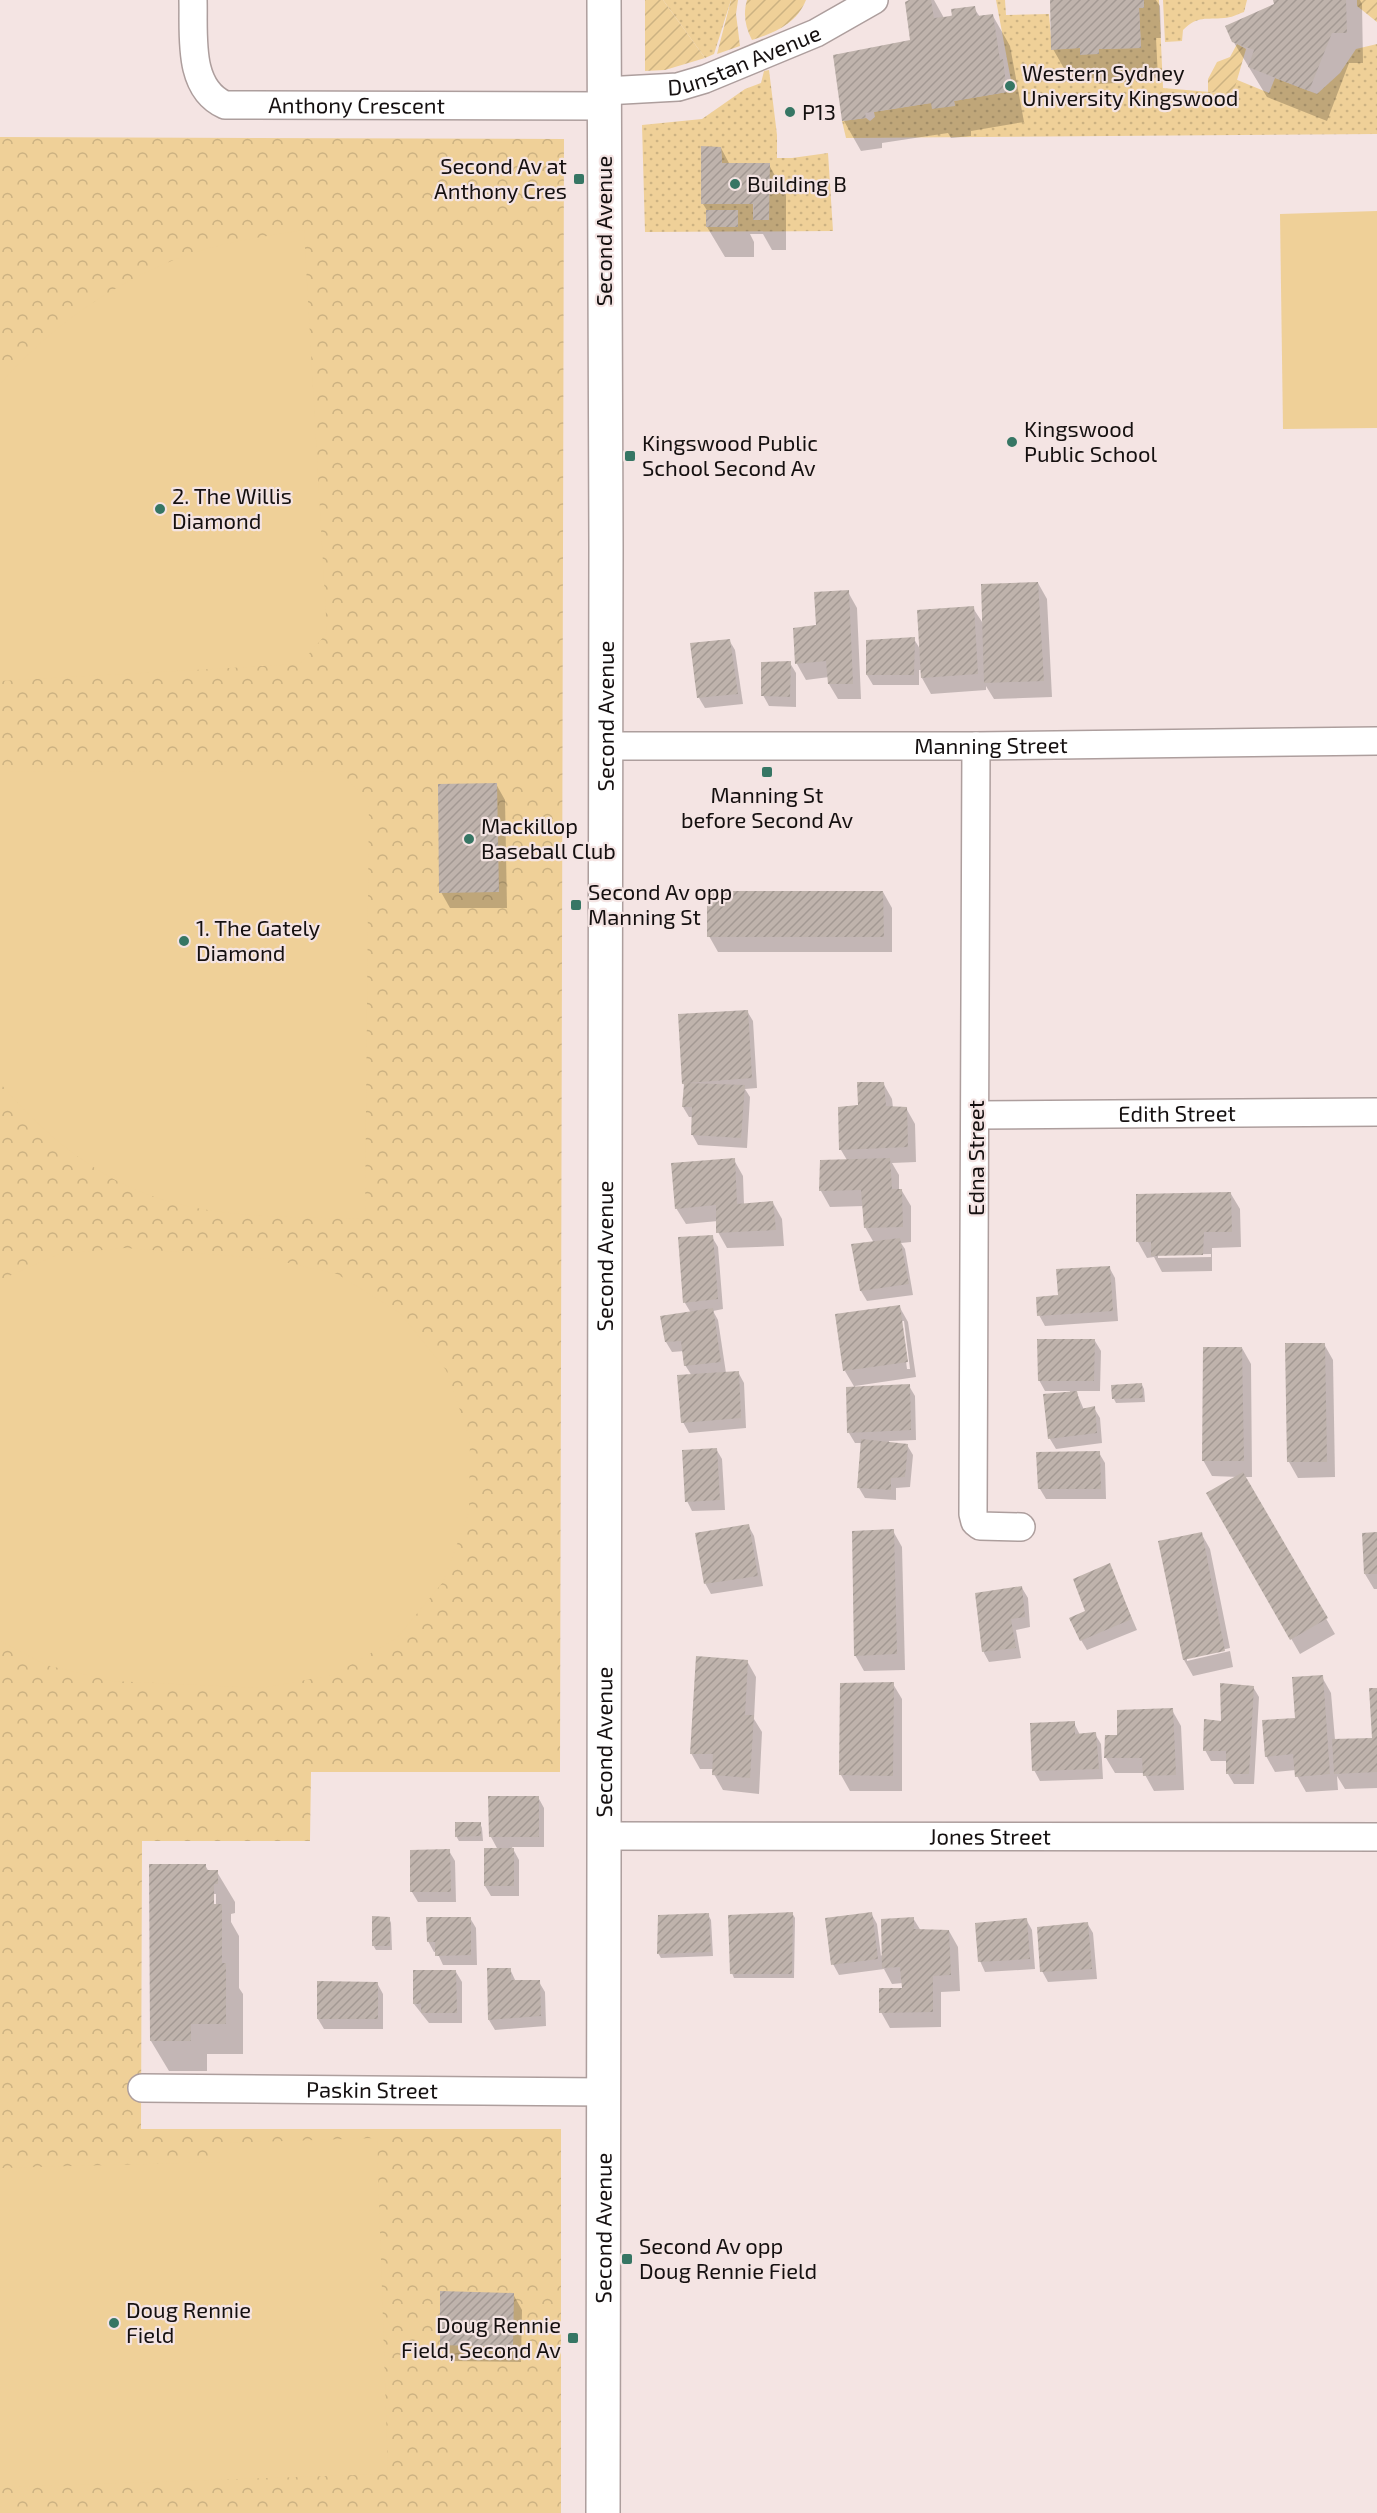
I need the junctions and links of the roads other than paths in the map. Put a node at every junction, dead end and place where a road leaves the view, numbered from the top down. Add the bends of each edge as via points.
1 (193, 0) edge
2 (604, 0) edge
3 (874, 0) edge
4 (605, 98) junction
5 (1377, 741) edge
6 (605, 746) junction
7 (976, 746) junction
8 (1377, 1112) edge
9 (976, 1115) junction
10 (1021, 1527) dead end
11 (603, 1836) junction
12 (1377, 1837) edge
13 (142, 2088) dead end
14 (603, 2092) junction
15 (603, 2513) edge

1 - 4 street, Anthony Crescent via 200,79 208,95 225,105
2 - 4 street, Second Avenue
3 - 4 street, Dunstan Avenue via 816,33 705,79
4 - 6 street, Second Avenue
5 - 7 street, Manning Street
6 - 7 street, Manning Street
6 - 11 street, Second Avenue
7 - 9 street, Edna Street
8 - 9 street, Edith Street
9 - 10 street, Edna Street via 973,1519 983,1527
11 - 12 street, Jones Street
11 - 14 street, Second Avenue
13 - 14 street, Paskin Street
14 - 15 street, Second Avenue

